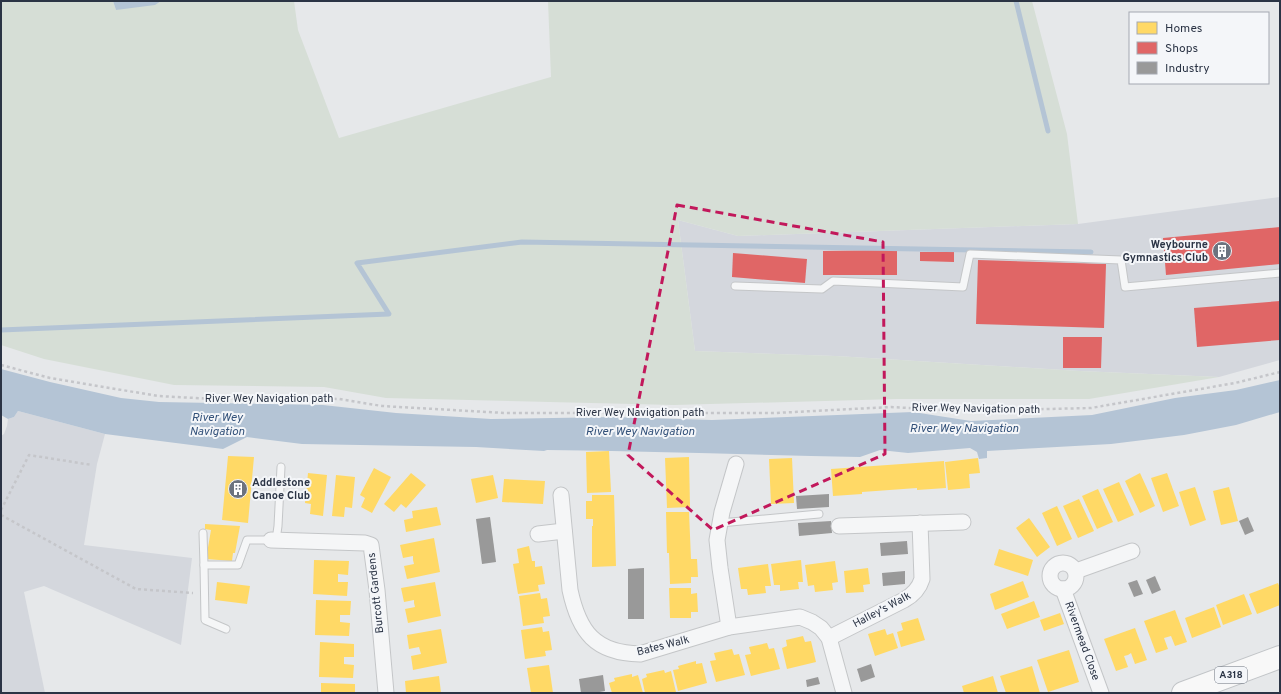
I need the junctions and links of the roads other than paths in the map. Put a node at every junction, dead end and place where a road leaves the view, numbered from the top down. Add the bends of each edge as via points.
1 (1280, 273) edge
2 (735, 286) dead end
3 (736, 464) dead end
4 (281, 467) dead end
5 (561, 495) dead end
6 (819, 514) dead end
7 (963, 522) dead end
8 (720, 523) junction
9 (920, 523) junction
10 (839, 526) dead end
11 (564, 531) junction
12 (203, 533) dead end
13 (538, 534) dead end
14 (274, 540) junction
15 (1132, 550) dead end
16 (204, 565) junction
17 (1076, 572) junction
18 (1063, 589) junction
19 (730, 627) junction
20 (226, 630) dead end
21 (829, 638) junction
22 (1280, 657) edge
23 (386, 693) edge
24 (844, 693) edge
25 (1101, 693) edge
26 (1182, 693) edge

1 - 2 lane via 1125,287 1121,260 970,254 963,287 833,281 822,289
3 - 8 street
4 - 14 lane via 278,526
5 - 11 street, Bates Walk
6 - 8 lane
7 - 9 street
8 - 19 street via 720,568
9 - 10 street
9 - 21 street, Halley's Walk via 922,579 916,592
11 - 13 street
11 - 19 street, Bates Walk via 573,602 584,628 592,639 604,646 616,651 640,654
12 - 16 lane
14 - 16 lane via 247,540 238,565
14 - 23 street, Burcott Gardens via 371,545
15 - 17 street
16 - 20 lane via 205,620
17 - 18 street, Rivermead Close via 1074,583
17 - 18 street, Rivermead Close via 1071,564 1062,562 1051,570 1052,582
18 - 25 street, Rivermead Close
19 - 21 street, Bates Walk via 800,617 821,628
21 - 24 street, Bates Walk
22 - 26 main road, A318

